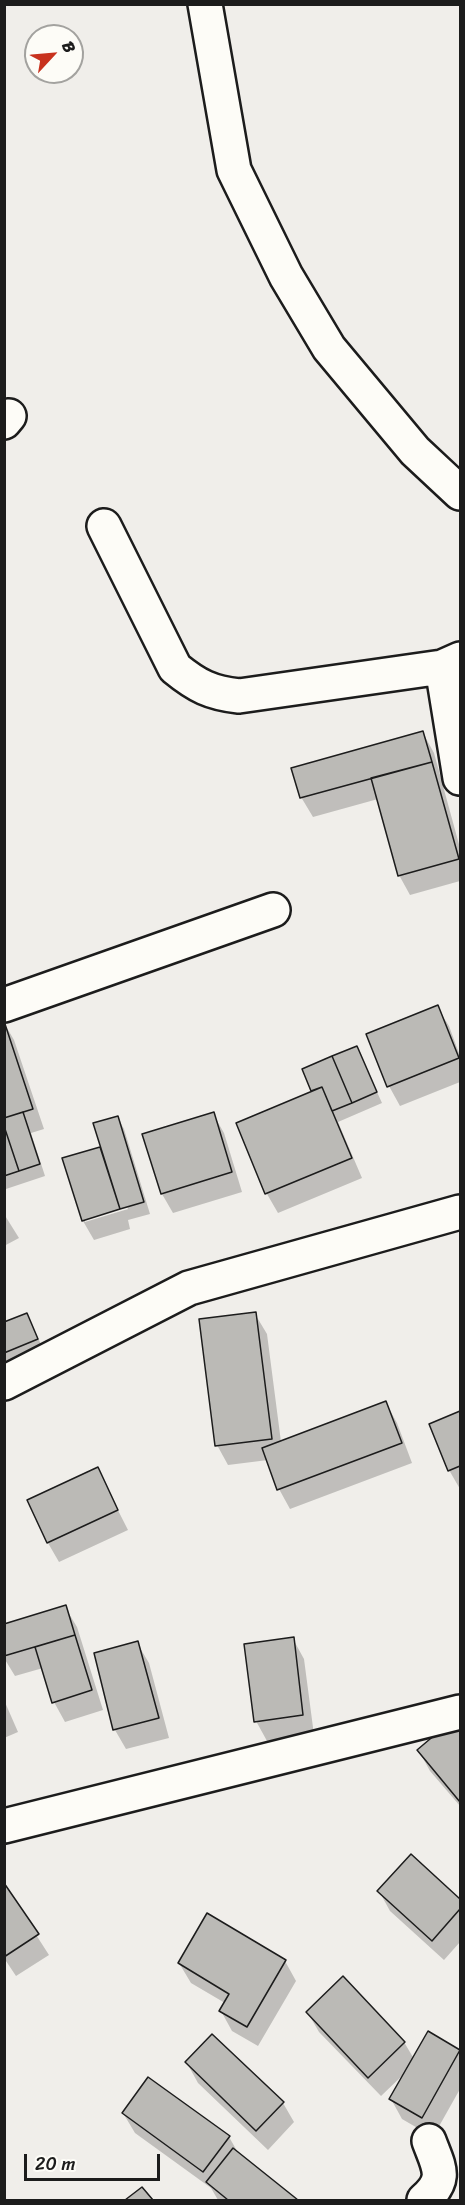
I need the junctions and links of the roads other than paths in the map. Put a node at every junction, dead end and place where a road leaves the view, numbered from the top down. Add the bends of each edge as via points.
1 (205, 4) edge
2 (460, 493) edge
3 (104, 526) dead end
4 (451, 663) edge
5 (460, 778) edge
6 (273, 910) dead end
7 (4, 1005) edge
8 (460, 1212) edge
9 (4, 1383) edge
10 (460, 1712) edge
11 (4, 1826) edge
12 (429, 2141) dead end
13 (424, 2200) edge

1 - 2 street via 234,170 286,276 329,348 415,451
3 - 4 street via 175,668 207,690 239,696
4 - 5 street
6 - 7 street
8 - 9 street via 189,1288
10 - 11 street
12 - 13 street via 440,2171 436,2190

